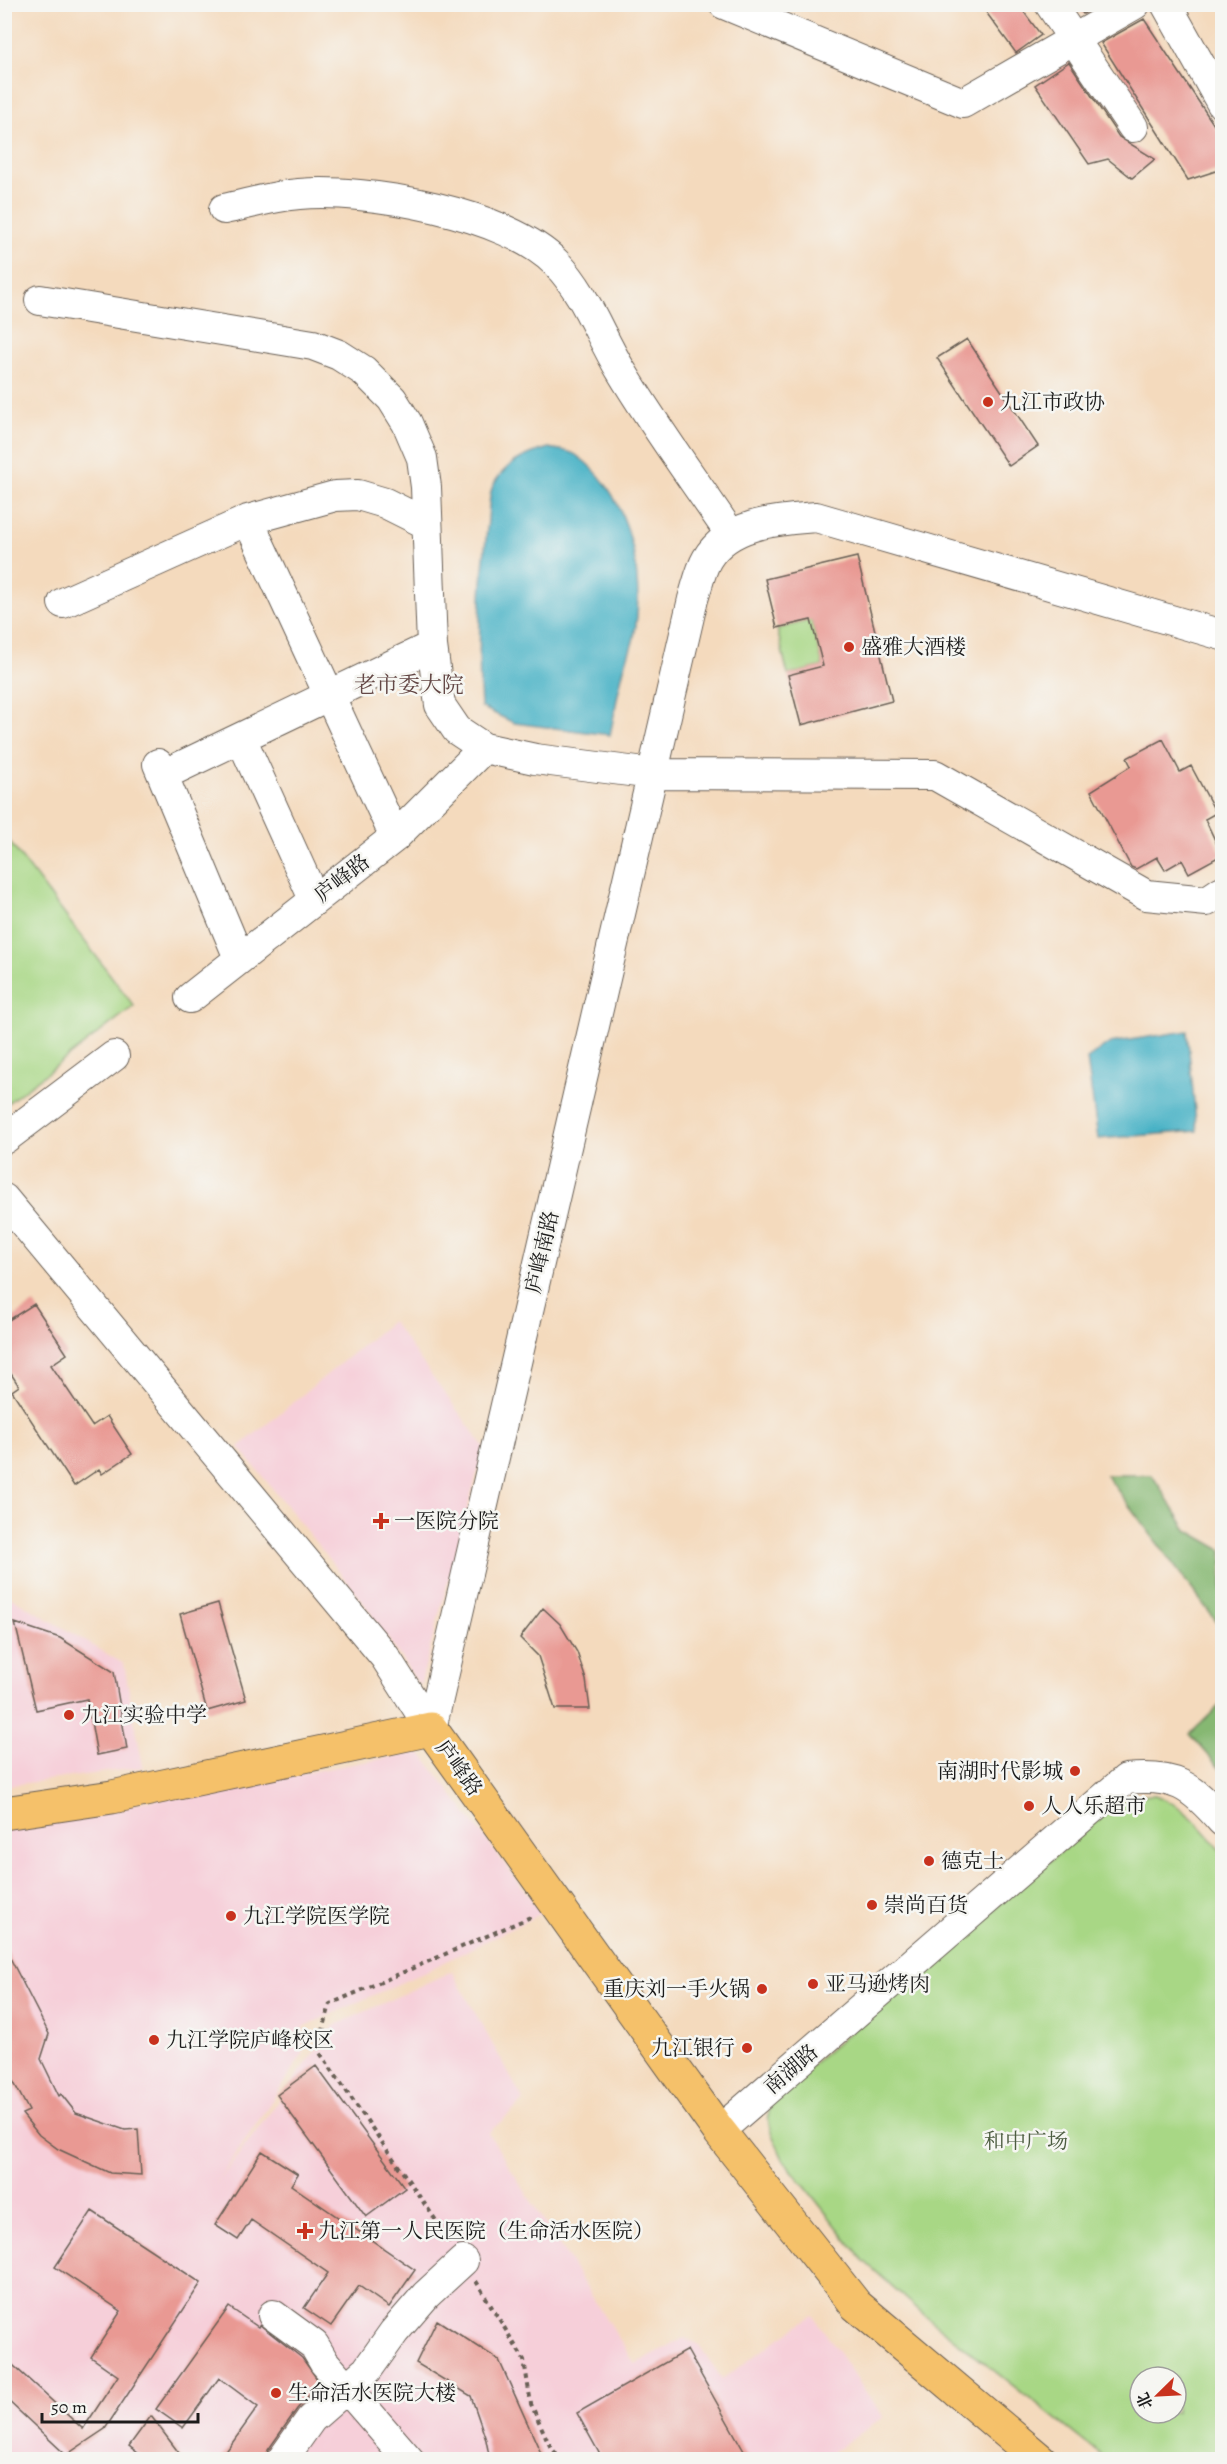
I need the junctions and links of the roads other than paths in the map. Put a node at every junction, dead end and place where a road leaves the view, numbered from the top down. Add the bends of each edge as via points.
1 (724, 4) edge
2 (1050, 4) edge
3 (1136, 4) edge
4 (1166, 4) edge
5 (1075, 39) junction
6 (1222, 104) edge
7 (1133, 127) dead end
8 (224, 209) dead end
9 (40, 300) dead end
10 (248, 520) junction
11 (427, 524) junction
12 (730, 535) junction
13 (63, 603) dead end
14 (1222, 635) edge
15 (432, 646) junction
16 (327, 696) junction
17 (241, 738) junction
18 (484, 748) junction
19 (653, 774) junction
20 (395, 837) junction
21 (1222, 891) edge
22 (314, 899) junction
23 (239, 958) junction
24 (190, 998) dead end
25 (114, 1056) dead end
26 (4, 1139) edge
27 (4, 1199) edge
28 (431, 1729) junction
29 (4, 1813) edge
30 (1222, 1821) edge
31 (719, 2131) junction
32 (463, 2261) road end
33 (273, 2315) dead end
34 (346, 2387) junction
35 (282, 2460) edge
36 (409, 2460) edge
37 (1040, 2460) edge

1 - 5 street via 963,103
2 - 5 street
3 - 5 street
4 - 6 street
5 - 7 street
8 - 12 street via 300,194 382,195 479,220 522,239 556,263 578,291 620,369
9 - 11 street via 313,345 339,355 364,371 392,399 407,423 422,458
10 - 11 street via 335,496 358,495 385,503
10 - 13 street
10 - 16 street
11 - 15 street
12 - 14 street via 769,520 816,516
12 - 19 street, 庐峰南路 via 707,558 693,599
15 - 16 street
15 - 18 street via 440,705 457,730
16 - 17 street
16 - 20 street
17 - 22 street
17 - 23 street via 160,769
18 - 19 street via 535,759
18 - 20 street, 庐峰路
19 - 21 street via 935,775 1146,895 1207,901
19 - 28 street, 庐峰南路
20 - 22 street, 庐峰路
22 - 23 street, 庐峰路
23 - 24 street, 庐峰路
25 - 26 street
27 - 28 street via 386,1658
28 - 29 main road, 庐峰路 via 112,1797
28 - 31 main road, 庐峰路
30 - 31 street, 南湖路 via 1188,1787 1170,1779 1126,1779
31 - 37 main road via 856,2306
32 - 34 street via 426,2295 367,2370
33 - 34 street via 314,2345
34 - 35 street via 311,2420
34 - 36 street

